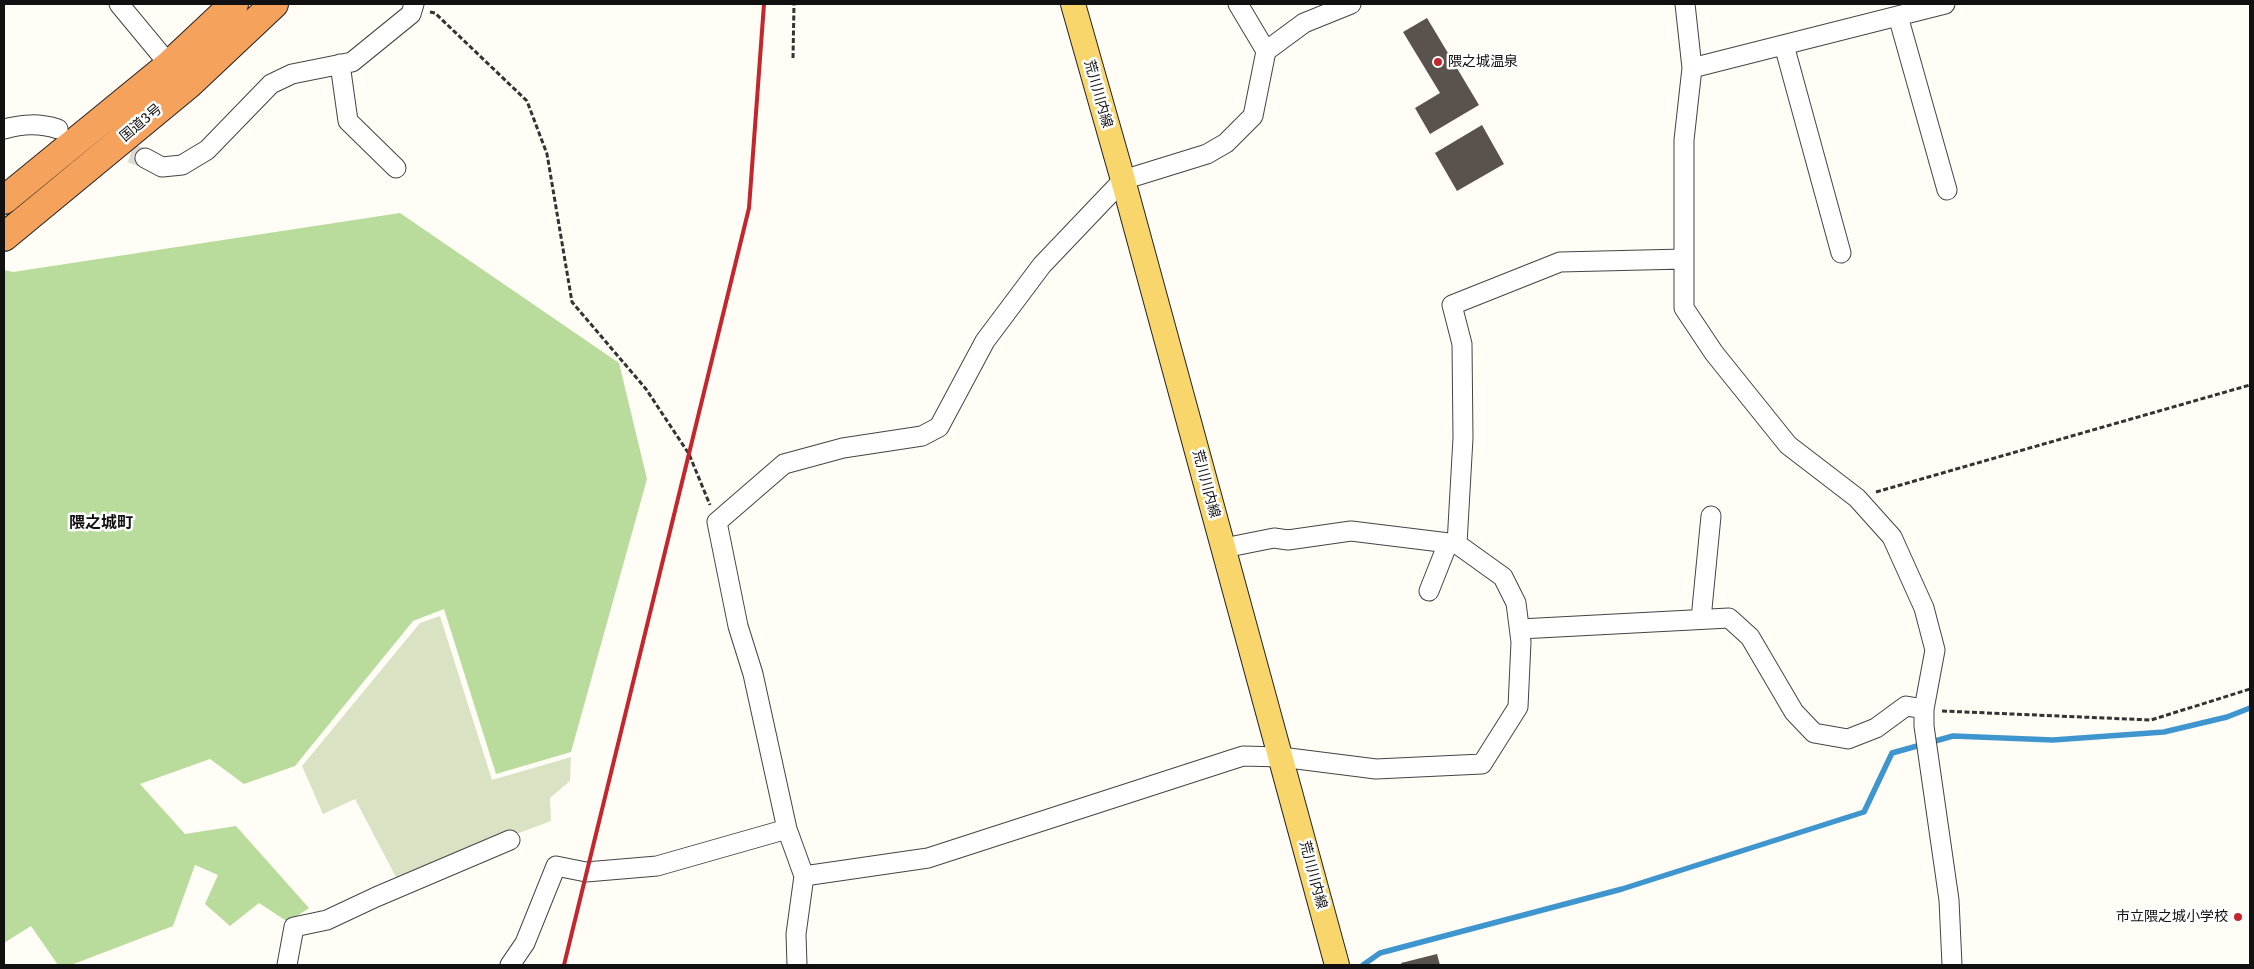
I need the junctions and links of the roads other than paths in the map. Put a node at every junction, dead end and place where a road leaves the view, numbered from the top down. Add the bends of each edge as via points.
1 (119, 4) edge
2 (234, 4) edge
3 (274, 4) edge
4 (1073, 4) edge
5 (1238, 4) edge
6 (1351, 4) edge
7 (1945, 4) edge
8 (414, 5) edge
9 (1681, 5) edge
10 (1898, 16) junction
11 (1784, 44) junction
12 (1266, 51) junction
13 (340, 64) junction
14 (169, 65) junction
15 (1692, 68) junction
16 (188, 85) junction
17 (4, 129) edge
18 (58, 129) dead end
19 (145, 158) tunnel mouth
20 (396, 168) dead end
21 (1123, 180) junction
22 (1947, 190) dead end
23 (4, 200) edge
24 (4, 237) edge
25 (1841, 253) dead end
26 (1684, 259) junction
27 (1711, 516) dead end
28 (1453, 543) junction
29 (1224, 548) junction
30 (1429, 591) dead end
31 (1701, 619) junction
32 (1520, 629) junction
33 (1924, 709) junction
34 (1281, 757) junction
35 (787, 829) junction
36 (510, 840) dead end
37 (804, 876) junction
38 (287, 965) edge
39 (510, 965) edge
40 (797, 965) edge
41 (1337, 965) edge
42 (1952, 965) edge

1 - 14 street
2 - 14 highway, 国道3号
3 - 16 highway, 国道3号
4 - 21 main road, 荒川川内線
5 - 12 street
6 - 12 street via 1304,23
7 - 10 street
8 - 13 street via 411,14 371,48 352,62
9 - 15 street
10 - 11 street
10 - 22 street
11 - 15 street
11 - 25 street
12 - 21 street via 1254,116 1226,143 1207,154
13 - 19 street via 292,74 271,84 207,150 182,165 162,167
13 - 20 street via 348,121
14 - 16 street
14 - 23 highway, 国道3号
15 - 26 street via 1684,140
16 - 24 highway, 国道3号
17 - 18 street via 20,124
21 - 29 main road, 荒川川内線
21 - 35 street via 1055,251 985,341 939,427 922,436 843,448 784,464 717,522 738,626
26 - 28 street via 1560,262 1452,305 1462,344 1463,438
26 - 33 street via 1684,308 1714,353 1788,445 1857,498 1892,537 1924,608 1935,650
27 - 31 street
28 - 29 street via 1352,531 1288,540 1274,538
28 - 30 street
28 - 32 street via 1502,577 1516,603
29 - 34 main road, 荒川川内線
31 - 32 street
31 - 33 street via 1729,618 1750,637 1794,712 1814,733 1848,739 1876,728 1906,706
32 - 34 street via 1518,707 1482,764 1376,769
33 - 42 street via 1949,900
34 - 37 street via 1243,756 928,858
34 - 41 main road, 荒川川内線
35 - 37 street
35 - 39 street via 657,866 586,872 556,866 524,943
36 - 38 street via 326,920 294,927
37 - 40 street via 796,934

